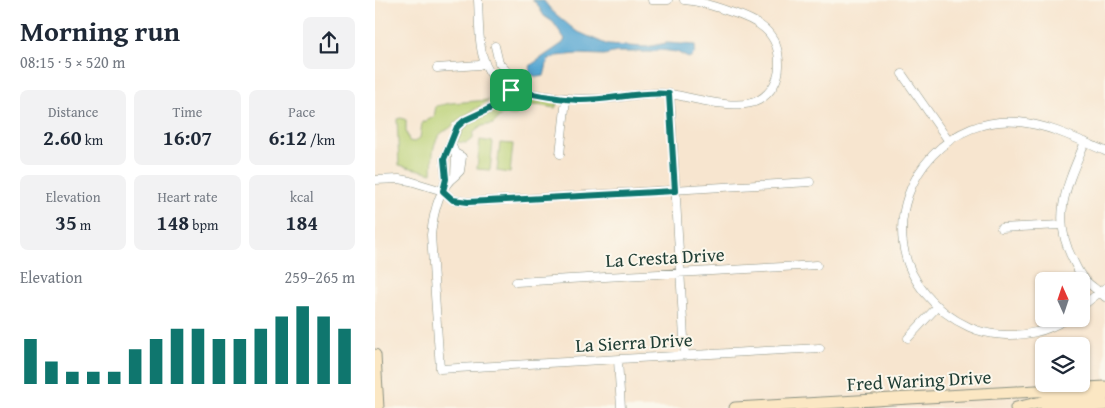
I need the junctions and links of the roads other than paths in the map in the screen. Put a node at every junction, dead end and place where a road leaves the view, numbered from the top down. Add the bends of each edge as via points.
1 (478, 0) edge
2 (652, 0) edge
3 (668, 0) edge
4 (684, 0) edge
5 (495, 46) dead end
6 (484, 63) junction
7 (437, 68) dead end
8 (902, 74) dead end
9 (508, 89) junction
10 (669, 94) junction
11 (566, 99) junction
12 (948, 140) junction
13 (1085, 142) junction
14 (451, 143) junction
15 (1105, 151) edge
16 (560, 154) dead end
17 (375, 180) edge
18 (810, 182) dead end
19 (443, 191) junction
20 (675, 191) junction
21 (1061, 225) junction
22 (1001, 228) dead end
23 (817, 265) dead end
24 (681, 273) junction
25 (516, 282) dead end
26 (1103, 292) edge
27 (1090, 301) edge
28 (938, 306) junction
29 (1048, 328) edge
30 (908, 338) dead end
31 (820, 348) dead end
32 (375, 355) edge
33 (685, 356) junction
34 (618, 360) junction
35 (1105, 387) edge
36 (1105, 395) edge
37 (1105, 405) edge
38 (378, 408) edge
39 (621, 408) edge
40 (735, 408) edge
41 (1017, 408) edge
42 (1046, 408) edge

1 - 6 street
2 - 3 street
4 - 10 street via 721,8 762,25 777,48 779,76 765,96 755,102 742,104
5 - 9 street via 501,66 514,79
6 - 7 street
6 - 9 street via 495,80
8 - 12 street
9 - 11 street
9 - 14 street via 491,108 457,127
10 - 11 street
10 - 20 street
11 - 16 street
12 - 13 street via 975,126 1004,121 1045,126
12 - 28 street via 927,160 918,174 903,212 903,244 912,274
13 - 15 street
13 - 21 street via 1064,196
14 - 19 street via 444,159 446,179
14 - 19 street via 455,153 455,176 448,180
17 - 19 street via 399,179
18 - 20 street
19 - 20 street via 453,200 468,202
19 - 34 street, La Sierra Drive via 432,221 431,235 440,368
20 - 24 street
21 - 22 street
21 - 26 street via 1078,270 1084,279
23 - 24 street, La Cresta Drive
24 - 25 street, La Cresta Drive
24 - 33 street
26 - 27 street
28 - 29 street via 970,328 983,331 1010,335
28 - 30 street
31 - 33 street, La Sierra Drive
32 - 38 main road
33 - 34 street, La Sierra Drive
34 - 39 street
35 - 40 main road, Fred Waring Drive
36 - 41 main road via 1054,399
37 - 42 main road

